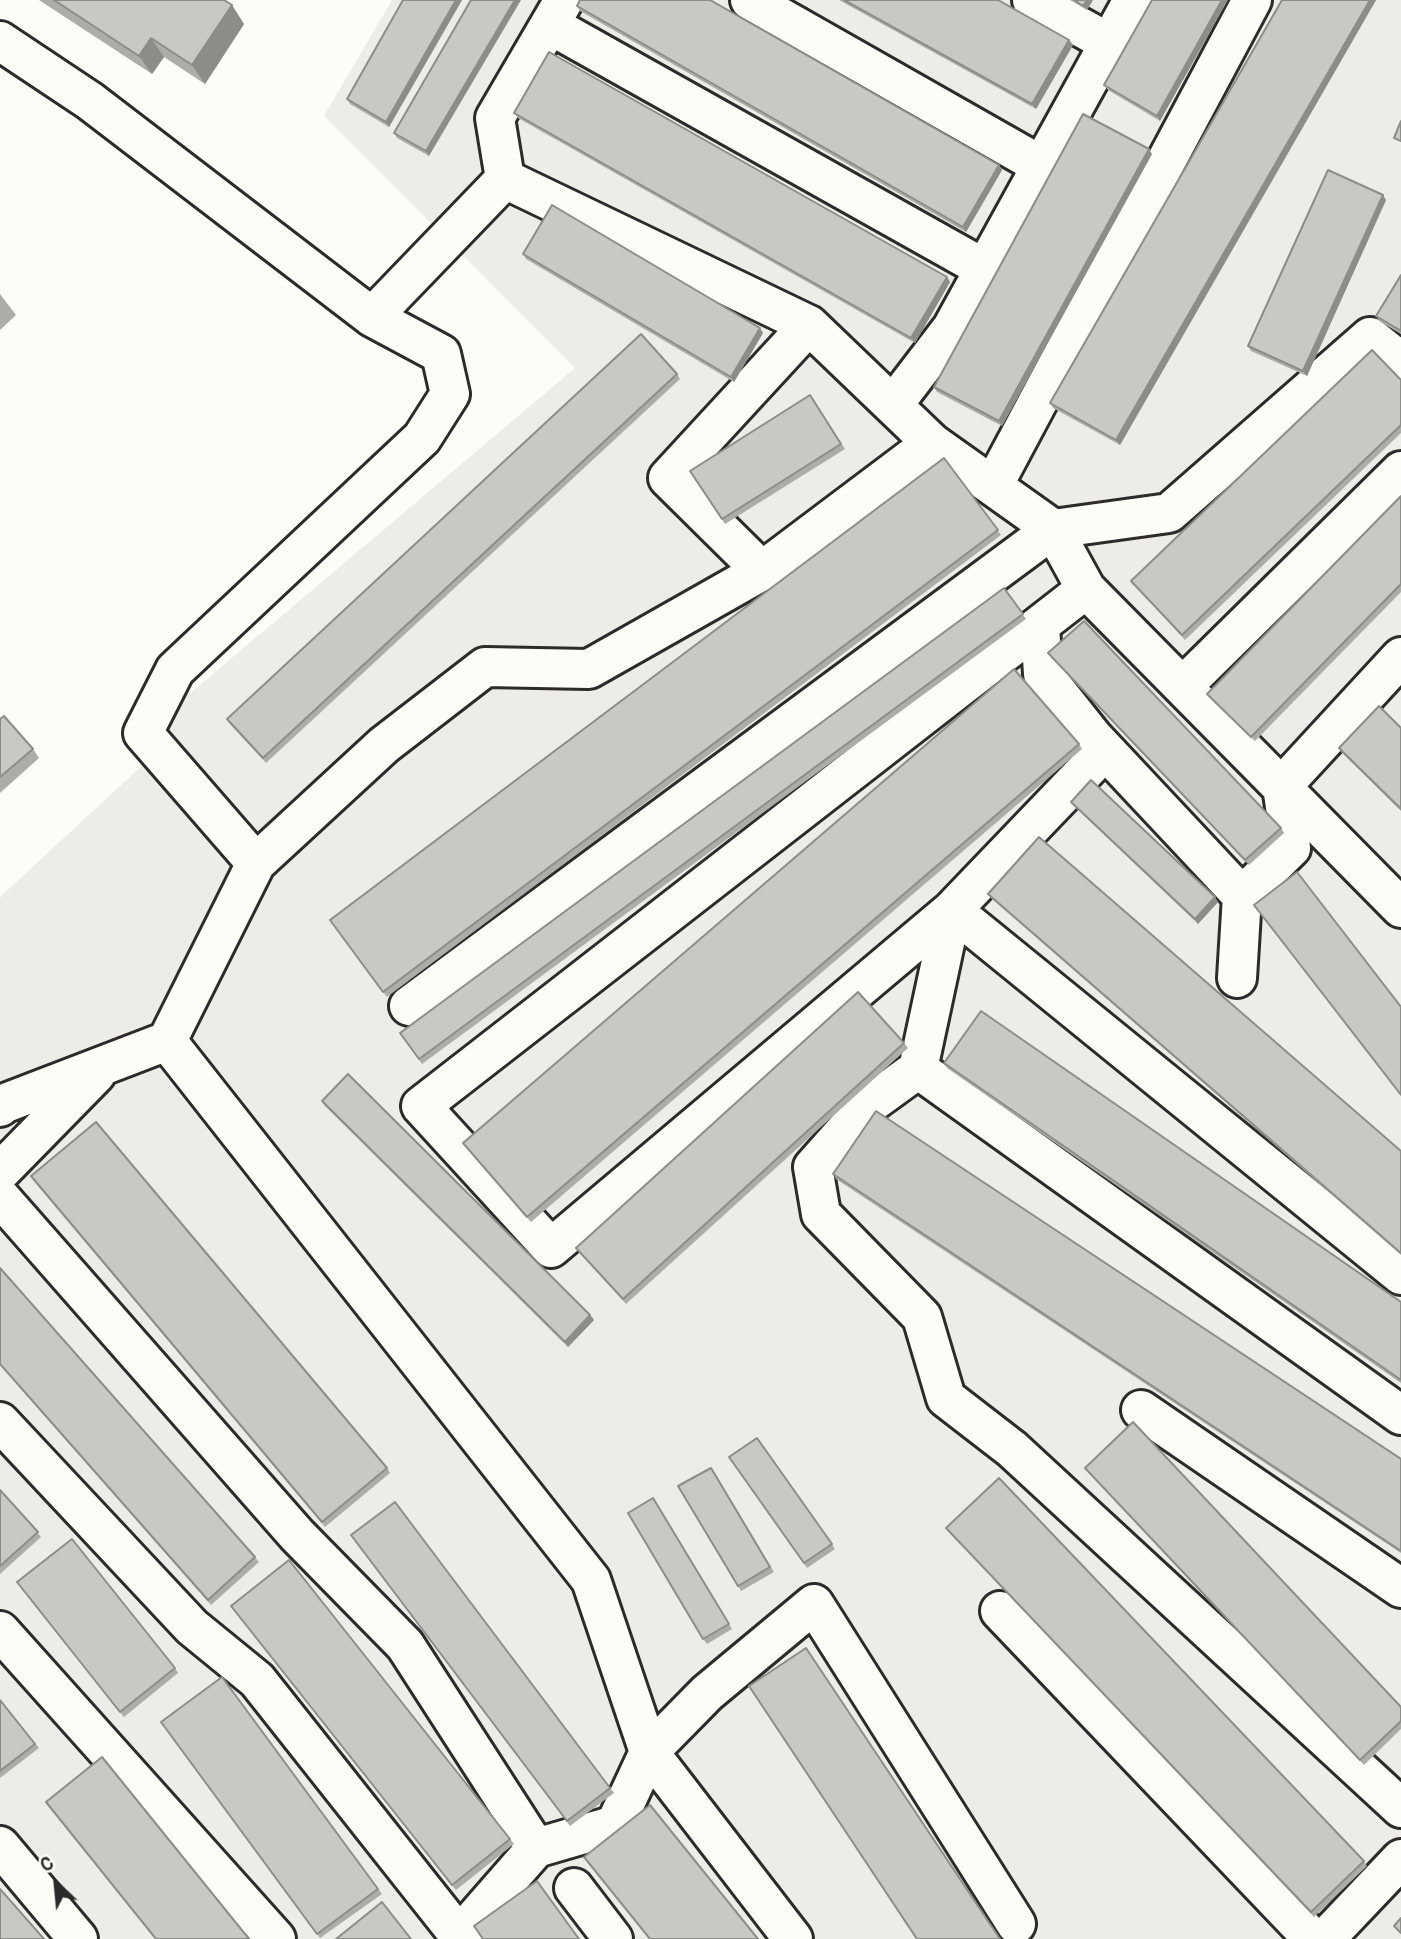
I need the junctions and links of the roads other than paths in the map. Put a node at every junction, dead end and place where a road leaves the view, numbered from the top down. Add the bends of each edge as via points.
1 (750, 0) edge
2 (1032, 0) edge
3 (1133, 0) edge
4 (1252, 0) edge
5 (557, 13) edge
6 (0, 41) edge
7 (1109, 43) junction
8 (1041, 166) junction
9 (505, 178) junction
10 (985, 269) junction
11 (372, 317) junction
12 (810, 325) junction
13 (1401, 362) edge
14 (893, 405) junction
15 (932, 443) junction
16 (1401, 471) edge
17 (993, 486) junction
18 (1053, 529) junction
19 (762, 571) junction
20 (1086, 589) junction
21 (1040, 625) junction
22 (1401, 657) edge
23 (1183, 686) junction
24 (1093, 737) junction
25 (1282, 786) junction
26 (256, 863) junction
27 (1242, 896) junction
28 (1401, 908) edge
29 (951, 910) junction
30 (1237, 978) dead end
31 (409, 1006) dead end
32 (167, 1041) junction
33 (105, 1065) junction
34 (918, 1069) junction
35 (0, 1107) edge
36 (0, 1172) edge
37 (0, 1197) edge
38 (1401, 1275) edge
39 (1141, 1410) dead end
40 (1401, 1415) edge
41 (0, 1422) edge
42 (1401, 1588) edge
43 (1000, 1611) dead end
44 (0, 1631) edge
45 (649, 1752) junction
46 (1401, 1808) edge
47 (0, 1846) edge
48 (536, 1848) junction
49 (1401, 1859) edge
50 (574, 1888) dead end
51 (1016, 1924) dead end
52 (461, 1937) edge
53 (78, 1939) edge
54 (276, 1939) edge
55 (614, 1939) edge
56 (793, 1939) edge
57 (1313, 1939) edge
58 (1325, 1939) edge

1 - 8 lane
2 - 7 lane
3 - 7 lane
4 - 17 lane
5 - 9 lane via 495,118
5 - 10 lane
6 - 11 lane via 90,101
7 - 8 lane
8 - 10 lane
9 - 11 lane
9 - 12 lane
10 - 14 lane via 952,328
11 - 26 lane via 441,354 450,394 422,438 175,670 144,733
12 - 14 lane
12 - 19 lane via 668,478
13 - 18 lane via 1370,337 1169,513
14 - 15 lane
15 - 17 lane
15 - 19 lane
16 - 23 lane
17 - 18 lane
18 - 20 lane
18 - 31 lane
19 - 26 lane via 589,669 485,667 384,745
20 - 21 lane
20 - 23 lane
21 - 24 lane via 1043,674
21 - 29 lane via 421,1106 551,1248
22 - 25 lane
23 - 25 lane
24 - 27 lane
24 - 29 lane via 1090,766
25 - 27 lane via 1291,848
25 - 28 lane
26 - 32 lane
27 - 30 lane
29 - 34 lane
29 - 38 lane
32 - 33 lane
32 - 45 lane via 591,1580
33 - 35 lane
33 - 36 lane
34 - 40 lane
34 - 46 lane via 867,1106 813,1167 821,1214 922,1317 946,1398 1012,1449
37 - 48 lane via 297,1535 405,1645
39 - 42 lane
41 - 52 lane via 192,1627 257,1680
43 - 57 lane
44 - 54 lane
45 - 48 lane via 615,1825
45 - 51 lane via 707,1693 814,1604
45 - 56 lane
47 - 53 lane
48 - 52 lane
49 - 58 lane
50 - 55 lane

